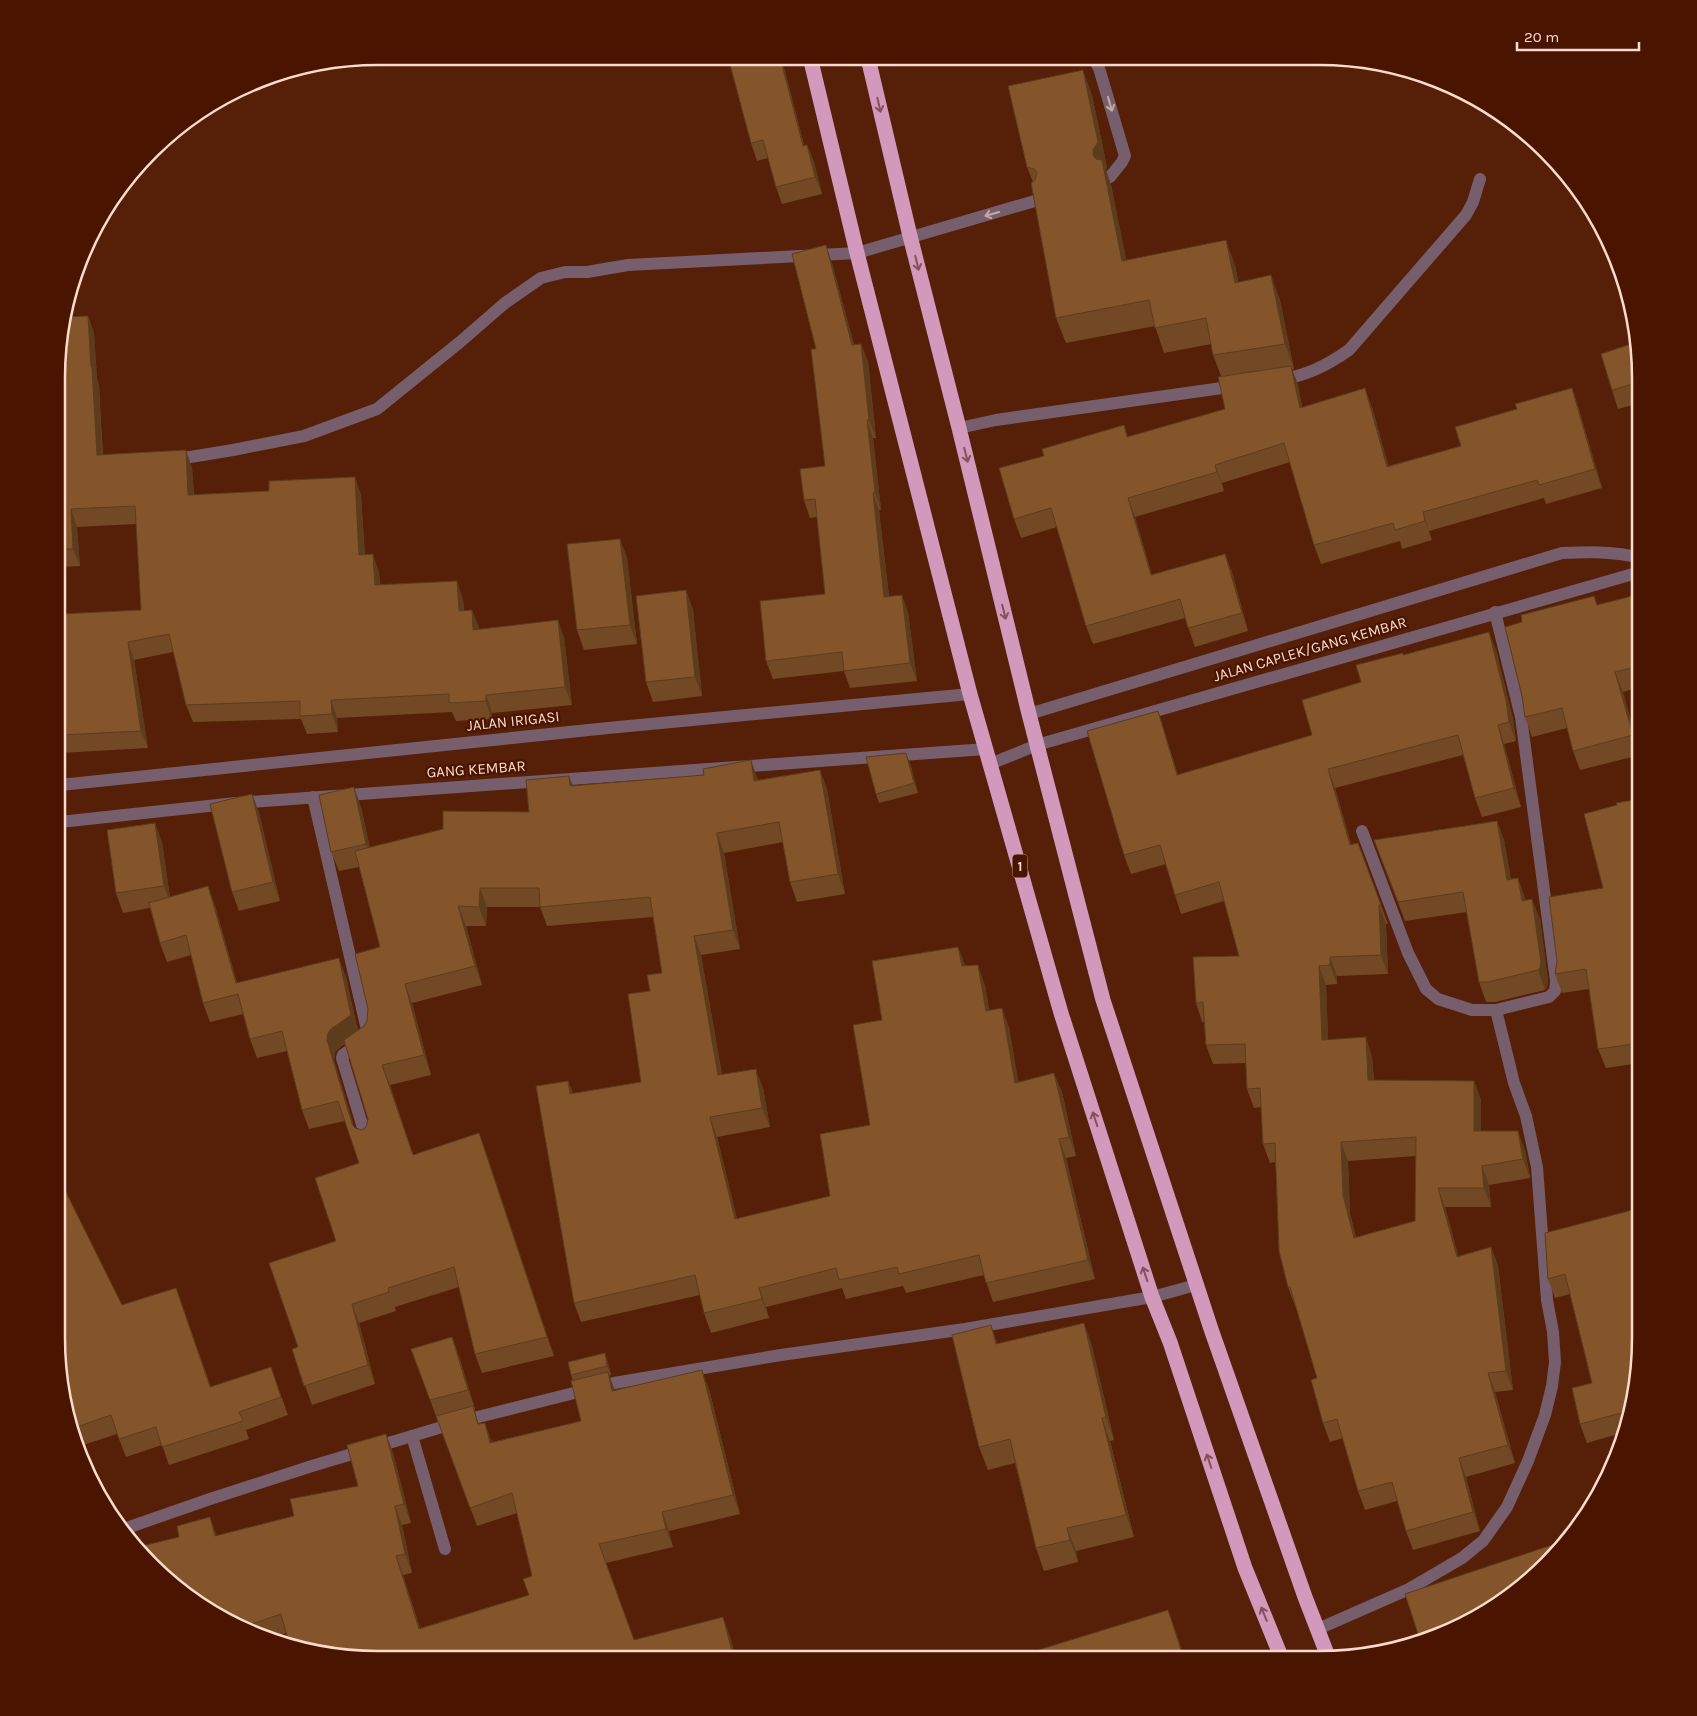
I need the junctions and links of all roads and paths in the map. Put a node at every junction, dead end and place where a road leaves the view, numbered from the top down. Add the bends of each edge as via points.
1 (812, 65) edge
2 (870, 65) edge
3 (1097, 65) edge
4 (1110, 177) dead end
5 (1480, 179) dead end
6 (1038, 200) edge
7 (910, 236) junction
8 (857, 253) junction
9 (1268, 381) edge
10 (1249, 384) edge
11 (959, 428) junction
12 (164, 461) edge
13 (1632, 556) edge
14 (1632, 574) edge
15 (1495, 612) junction
16 (970, 694) junction
17 (1029, 714) junction
18 (1037, 745) junction
19 (986, 749) junction
20 (990, 764) junction
21 (65, 784) edge
22 (313, 797) junction
23 (65, 821) edge
24 (1362, 831) dead end
25 (1496, 1010) junction
26 (367, 1141) edge
27 (1196, 1285) junction
28 (1152, 1298) junction
29 (412, 1436) junction
30 (129, 1527) edge
31 (445, 1549) dead end
32 (1318, 1629) junction
33 (1279, 1651) edge
34 (1326, 1651) edge

1 - 8 highway, 1
2 -> 7 highway
3 -> 4 street via 1124,156
5 - 9 street via 1466,215 1349,350 1328,364 1297,377
6 -> 7 street
7 - 8 street
7 -> 11 highway
8 - 12 street via 628,266 565,272 540,278 376,409 304,436
8 - 16 highway, 1
10 - 11 street
11 -> 17 highway
13 - 17 street via 1591,551 1562,554
14 - 15 street, JALAN CAPLEK/GANG KEMBAR
15 - 18 street, JALAN CAPLEK/GANG KEMBAR
15 - 25 street via 1521,717 1556,981 1555,990 1549,997
16 - 19 highway, 1
16 - 21 street, JALAN IRIGASI
17 - 18 highway
18 - 20 street, JALAN CAPLEK/GANG KEMBAR
18 - 27 highway via 1103,1000
19 - 20 highway, 1
19 - 22 street, GANG KEMBAR
28 -> 20 highway, 1 via 1062,1013
22 - 23 street, GANG KEMBAR
22 - 26 street via 367,1030 366,1039 342,1058
24 - 25 street via 1408,952 1426,989 1438,999 1472,1010
25 - 32 street via 1537,1167 1555,1362 1544,1415 1507,1507 1483,1541 1462,1558 1409,1590
27 - 28 street
27 - 32 highway
28 - 29 street via 614,1383
33 -> 28 highway, 1 via 1245,1568 1170,1342
29 - 30 street
29 - 31 street
32 - 34 highway

